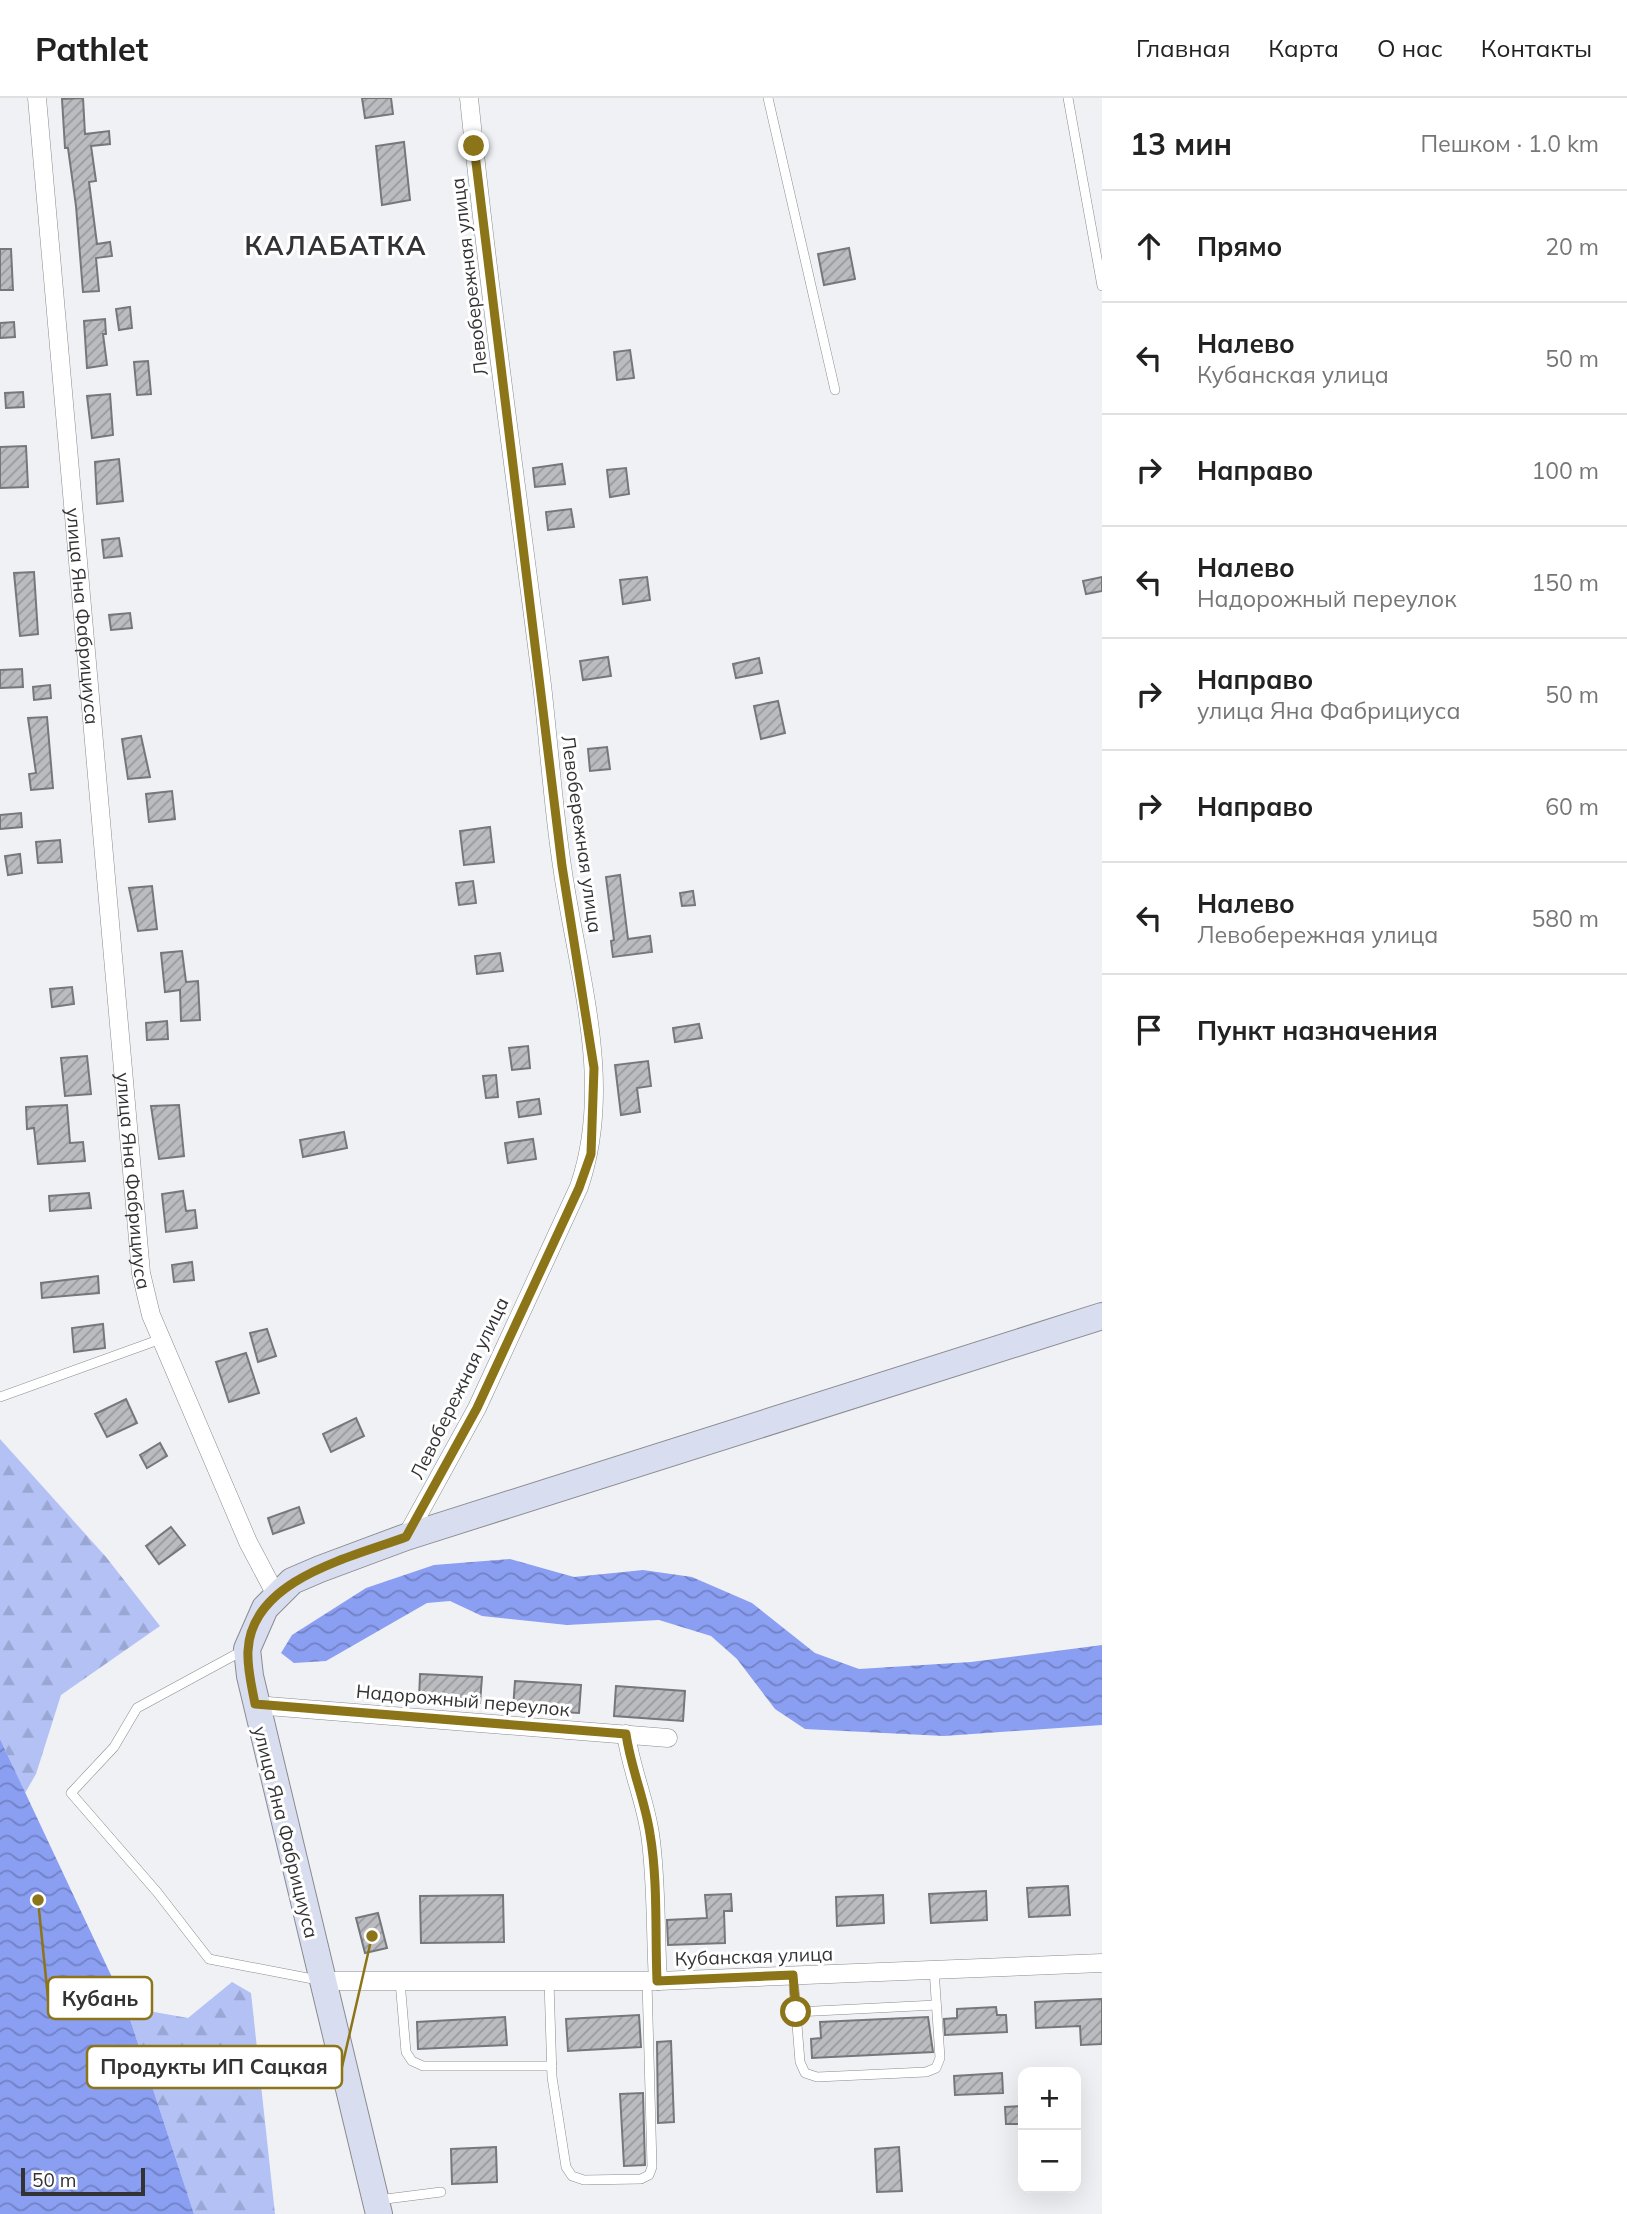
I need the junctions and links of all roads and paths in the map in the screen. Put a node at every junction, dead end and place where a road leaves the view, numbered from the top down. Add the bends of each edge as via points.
1 (37, 98) edge
2 (469, 98) edge
3 (768, 98) edge
4 (1068, 98) edge
5 (1102, 286) edge
6 (835, 390) dead end
7 (1102, 1316) edge
8 (161, 1339) junction
9 (0, 1397) edge
10 (406, 1537) junction
11 (276, 1595) junction
12 (247, 1649) junction
13 (255, 1704) junction
14 (626, 1734) junction
15 (668, 1738) dead end
16 (1102, 1962) edge
17 (934, 1969) junction
18 (793, 1975) junction
19 (400, 1981) junction
20 (549, 1981) junction
21 (652, 1981) junction
22 (323, 1982) junction
23 (936, 2005) junction
24 (796, 2012) junction
25 (552, 2066) junction
26 (441, 2192) dead end
27 (378, 2207) edge

1 - 8 street, улица Яна Фабрициуса via 132,1196 141,1272
2 - 10 street, Левобережная улица via 562,866 589,1027 594,1110 591,1154 579,1188 477,1408
3 - 6 lane
4 - 5 lane
7 - 10 street
8 - 9 lane
8 - 11 street, улица Яна Фабрициуса via 248,1542
10 - 11 street via 292,1581
11 - 12 street via 254,1627
12 - 13 street, улица Яна Фабрициуса
12 - 22 lane via 137,1708 114,1747 71,1793 209,1959
13 - 14 street, Надорожный переулок
13 - 22 street, улица Яна Фабрициуса
14 - 15 street, Надорожный переулок
14 - 21 street via 651,1837
16 - 17 street, Кубанская улица
17 - 18 street, Кубанская улица
17 - 23 lane
18 - 21 street, Кубанская улица
18 - 24 lane
19 - 20 street, Кубанская улица
19 - 22 street, Кубанская улица
19 - 25 lane via 406,2052 412,2062 423,2066
20 - 21 street, Кубанская улица
20 - 25 lane
21 - 25 lane via 649,2175 584,2180 572,2176 566,2166
22 - 27 street, улица Яна Фабрициуса
23 - 24 lane
23 - 24 lane via 940,2058 936,2068 926,2072 817,2077 805,2073
26 - 27 lane

